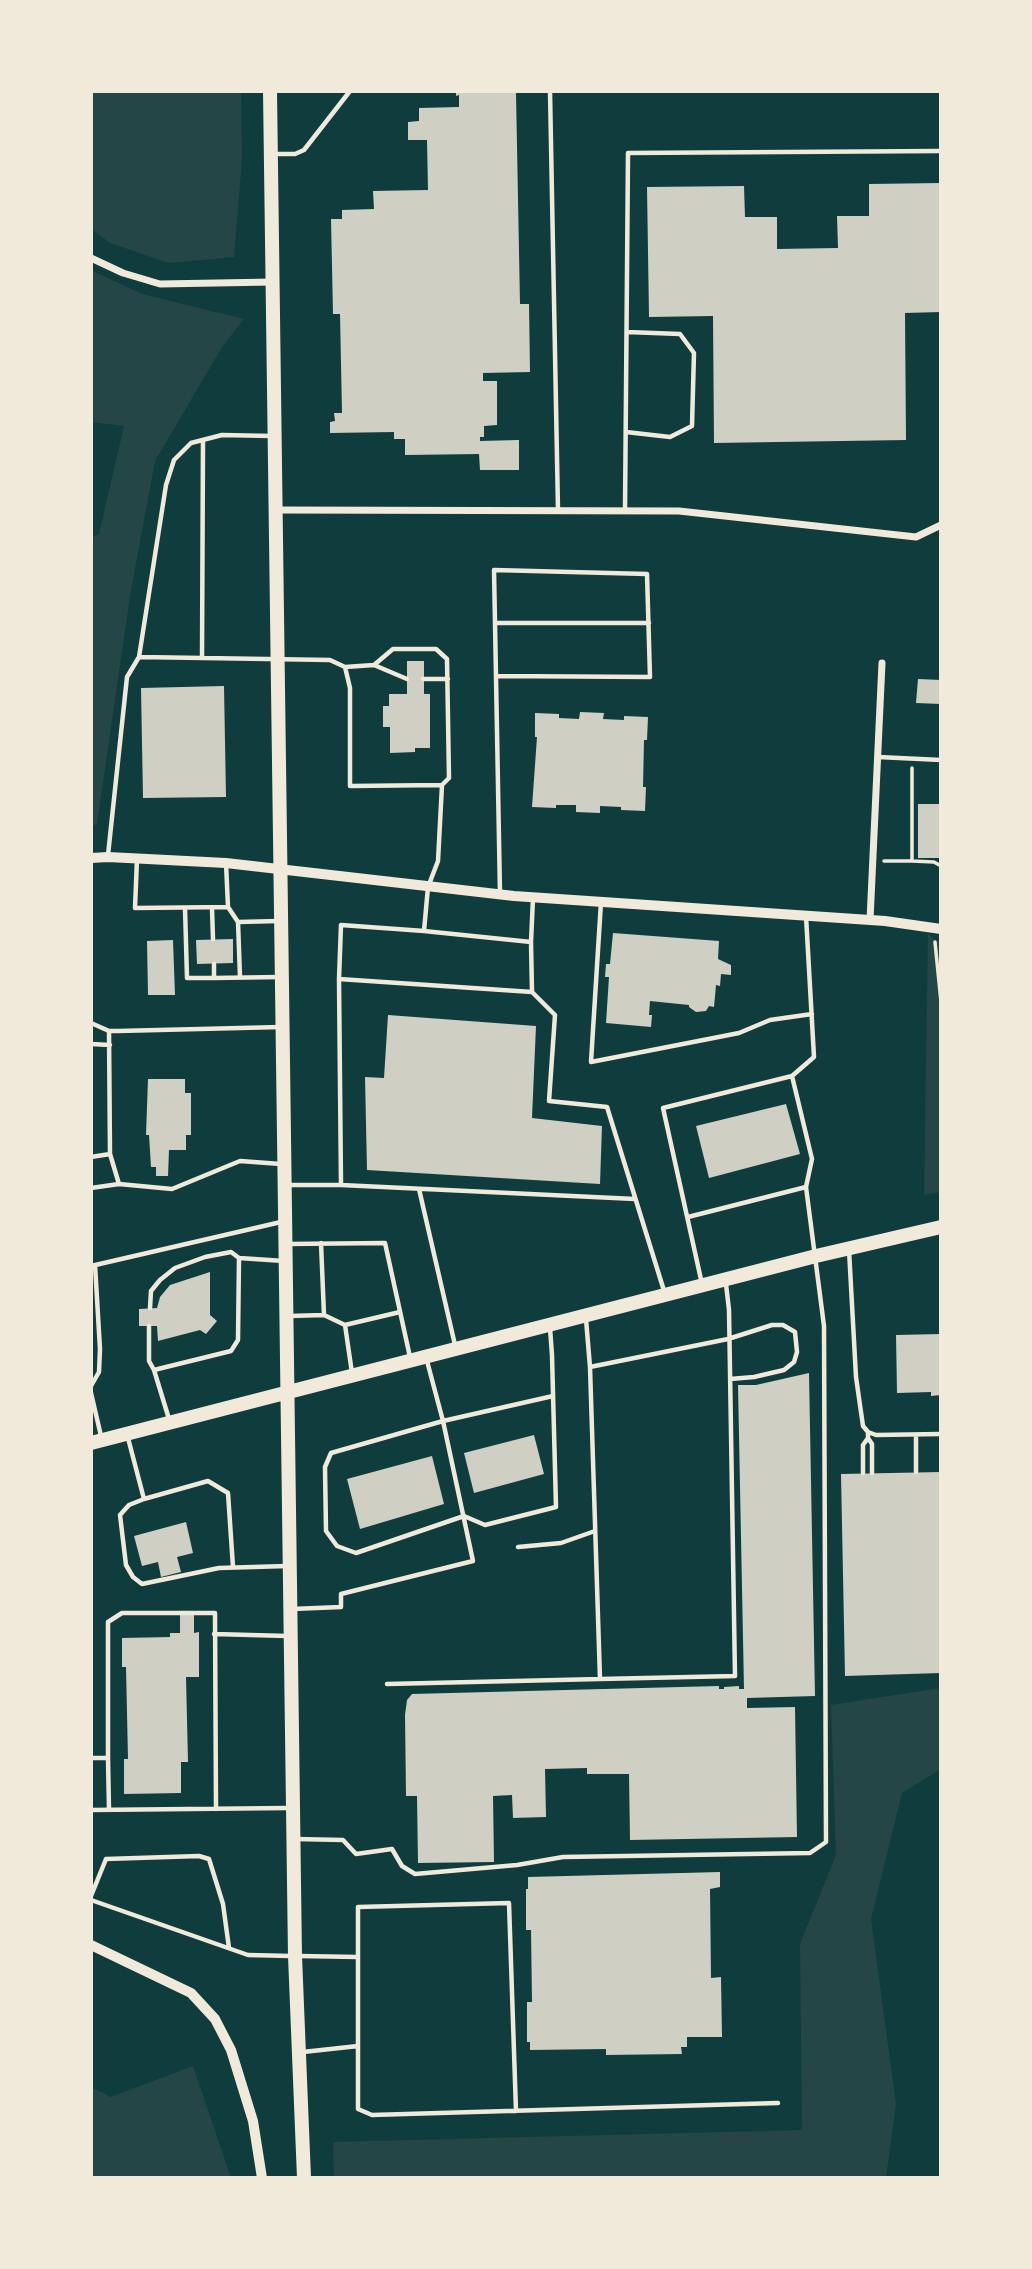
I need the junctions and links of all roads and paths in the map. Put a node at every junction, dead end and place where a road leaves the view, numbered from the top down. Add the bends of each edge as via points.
1 (270, 91) edge
2 (350, 91) edge
3 (550, 91) edge
4 (941, 151) edge
5 (271, 154) junction
6 (91, 258) edge
7 (273, 282) junction
8 (626, 332) junction
9 (626, 432) junction
10 (275, 436) junction
11 (203, 440) junction
12 (276, 510) junction
13 (558, 510) junction
14 (625, 511) junction
15 (941, 525) edge
16 (495, 623) junction
17 (649, 623) junction
18 (139, 657) junction
19 (202, 658) junction
20 (278, 660) junction
21 (882, 663) dead end
22 (374, 665) junction
23 (345, 667) junction
24 (496, 676) junction
25 (407, 679) dead end
26 (424, 679) dead end
27 (448, 679) junction
28 (878, 757) junction
29 (912, 758) junction
30 (941, 760) edge
31 (443, 785) junction
32 (108, 857) junction
33 (91, 858) edge
34 (137, 858) junction
35 (873, 860) junction
36 (912, 861) junction
37 (226, 863) junction
38 (941, 866) edge
39 (281, 870) junction
40 (428, 887) junction
41 (500, 895) junction
42 (533, 898) junction
43 (601, 902) junction
44 (228, 907) junction
45 (185, 908) junction
46 (212, 908) junction
47 (806, 916) junction
48 (870, 920) junction
49 (281, 921) junction
50 (238, 922) junction
51 (941, 929) edge
52 (424, 931) junction
53 (213, 939) dead end
54 (935, 940) dead end
55 (531, 942) junction
56 (214, 964) dead end
57 (240, 977) junction
58 (282, 977) junction
59 (214, 978) junction
60 (339, 979) junction
61 (532, 992) junction
62 (941, 1002) edge
63 (812, 1014) junction
64 (91, 1023) edge
65 (283, 1027) junction
66 (109, 1031) junction
67 (91, 1044) edge
68 (110, 1045) junction
69 (792, 1076) junction
70 (110, 1154) junction
71 (91, 1157) edge
72 (285, 1164) junction
73 (119, 1184) junction
74 (285, 1185) junction
75 (341, 1185) junction
76 (806, 1187) junction
77 (91, 1188) edge
78 (419, 1189) junction
79 (635, 1199) junction
80 (688, 1217) junction
81 (286, 1221) junction
82 (941, 1227) edge
83 (321, 1243) junction
84 (286, 1244) junction
85 (849, 1249) junction
86 (816, 1256) junction
87 (239, 1258) junction
88 (286, 1261) junction
89 (93, 1266) edge
90 (726, 1279) junction
91 (702, 1285) junction
92 (665, 1295) junction
93 (94, 1301) edge
94 (150, 1308) dead end
95 (400, 1312) junction
96 (324, 1315) junction
97 (586, 1315) junction
98 (287, 1317) junction
99 (549, 1324) junction
100 (345, 1325) junction
101 (149, 1326) dead end
102 (727, 1339) junction
103 (455, 1348) junction
104 (425, 1356) junction
105 (411, 1360) junction
106 (590, 1367) junction
107 (155, 1370) junction
108 (99, 1372) junction
109 (91, 1374) edge
110 (352, 1375) junction
111 (730, 1378) junction
112 (91, 1386) edge
113 (91, 1392) edge
114 (288, 1392) junction
115 (553, 1396) junction
116 (170, 1422) junction
117 (443, 1422) junction
118 (127, 1433) junction
119 (916, 1434) junction
120 (941, 1434) edge
121 (868, 1435) junction
122 (96, 1441) edge
123 (916, 1472) dead end
124 (863, 1473) dead end
125 (872, 1473) dead end
126 (144, 1499) junction
127 (464, 1516) junction
128 (595, 1531) junction
129 (518, 1547) dead end
130 (290, 1566) junction
131 (233, 1567) junction
132 (291, 1609) junction
133 (214, 1634) junction
134 (291, 1636) junction
135 (600, 1679) junction
136 (387, 1684) dead end
137 (91, 1758) edge
138 (108, 1758) junction
139 (293, 1808) junction
140 (216, 1809) junction
141 (91, 1810) edge
142 (109, 1810) junction
143 (294, 1839) junction
144 (91, 1898) edge
145 (91, 1945) edge
146 (229, 1948) junction
147 (295, 1956) junction
148 (358, 1957) junction
149 (358, 2046) junction
150 (299, 2053) junction
151 (778, 2103) dead end
152 (516, 2110) junction
153 (262, 2178) edge
154 (304, 2178) edge

1 - 5 main road
2 - 5 lane via 303,150
3 - 13 lane
4 - 8 lane via 628,153
5 - 7 main road
6 - 7 street via 160,284
7 - 10 main road
8 - 9 lane
8 - 9 lane via 680,334 694,353 692,426 670,437
9 - 14 lane
10 - 11 lane via 222,435
10 - 12 main road
11 - 18 lane via 191,443 174,460 166,485
11 - 19 lane
12 - 13 street
12 - 20 main road
13 - 14 street
14 - 15 street via 679,511 916,537
16 - 17 lane
16 - 17 lane via 495,570 647,574
16 - 24 lane
17 - 24 lane via 650,677
18 - 19 lane
18 - 32 lane via 127,677
19 - 20 lane
20 - 23 lane via 330,660
20 - 39 main road
21 - 28 street
22 - 23 lane
22 - 25 lane
22 - 27 lane via 393,649 436,649 447,659
23 - 31 lane via 350,688 350,786
24 - 41 lane
26 - 27 lane
27 - 31 lane via 449,778
28 - 29 lane
28 - 35 street
29 - 30 lane
29 - 36 path
31 - 40 lane via 438,861
32 - 33 street
32 - 34 street
34 - 37 street
34 - 45 lane via 135,908
35 - 36 path
35 - 48 street
36 - 38 path
37 - 39 street
37 - 44 lane
39 - 40 street
39 - 49 main road
40 - 41 street
40 - 52 lane
41 - 42 street
42 - 43 street
42 - 55 lane
43 - 47 street
43 - 63 lane via 591,1062
44 - 46 lane
44 - 50 lane
45 - 46 lane
45 - 59 lane via 187,978
46 - 53 lane
47 - 48 street
47 - 63 lane
48 - 51 street
49 - 50 lane
49 - 58 main road
50 - 57 lane
52 - 55 lane
52 - 60 lane via 341,925
54 - 62 path
55 - 61 lane
56 - 59 lane
57 - 58 lane
57 - 59 lane
58 - 65 main road
60 - 61 lane
60 - 75 lane
61 - 79 lane via 555,1015 550,1101 607,1107
63 - 69 lane via 814,1056
64 - 66 lane
65 - 66 lane
65 - 72 main road
66 - 68 lane
67 - 68 lane
68 - 70 lane
69 - 76 lane via 812,1159
69 - 80 lane via 663,1108
70 - 71 lane
70 - 73 lane
72 - 73 lane via 240,1161 172,1189
72 - 74 main road
73 - 77 lane
74 - 75 lane
74 - 81 main road
75 - 78 lane
76 - 80 lane
76 - 86 lane
78 - 79 lane
78 - 103 lane
79 - 92 lane
80 - 91 lane
81 - 84 main road
81 - 89 lane
82 - 85 main road
83 - 84 lane
83 - 95 lane via 385,1243
83 - 96 lane
84 - 88 main road
85 - 86 main road
85 - 121 lane via 856,1377 861,1419
86 - 90 main road
86 - 143 lane via 824,1326 827,1842 810,1853 564,1857 415,1874 402,1866 392,1849 356,1854 343,1840
87 - 88 lane
87 - 94 lane via 230,1252 175,1268 151,1291
87 - 107 lane via 238,1340 231,1351
88 - 98 main road
89 - 93 lane
90 - 91 main road
90 - 102 lane
91 - 92 main road
92 - 97 main road
93 - 108 lane
95 - 100 lane
95 - 105 lane
96 - 98 lane
96 - 100 lane
97 - 99 main road
97 - 106 lane
98 - 114 main road
99 - 103 main road
99 - 115 lane
100 - 110 lane
101 - 107 lane via 149,1361
102 - 106 lane
102 - 111 lane
102 - 111 lane via 783,1325 795,1332 797,1343 794,1362 784,1370
103 - 104 main road
104 - 105 main road
104 - 117 lane
105 - 110 main road
106 - 128 lane
107 - 116 lane
108 - 109 lane
108 - 112 lane
110 - 114 main road
111 - 135 lane via 735,1676
113 - 122 lane
114 - 116 main road
114 - 130 main road
115 - 117 lane
115 - 127 lane via 556,1507 485,1525
116 - 118 main road
117 - 127 lane
117 - 127 lane via 331,1452 325,1467 326,1531 338,1546 356,1553
118 - 122 main road
118 - 126 lane
119 - 120 lane
119 - 121 lane
119 - 123 lane
121 - 124 lane via 863,1445
121 - 125 lane
126 - 131 lane via 208,1481 228,1493
126 - 131 lane via 120,1515 126,1565 142,1584
127 - 132 lane via 473,1561 341,1594 341,1607
128 - 129 lane via 561,1542
128 - 135 lane
130 - 131 lane
130 - 132 main road
132 - 134 main road
133 - 134 lane
133 - 138 lane via 215,1613 122,1613 108,1622
133 - 140 lane
134 - 139 main road
135 - 136 lane
137 - 138 lane
138 - 142 lane
139 - 140 lane
139 - 143 main road
140 - 142 lane
141 - 142 lane
143 - 147 main road
144 - 146 lane
144 - 146 lane via 106,1859 208,1859 223,1904
145 - 153 street via 191,1993 215,2019 231,2050 249,2109
146 - 147 lane via 248,1955
147 - 148 lane
147 - 150 main road
148 - 149 lane
148 - 152 lane via 358,1907 509,1903
149 - 150 lane
149 - 152 lane via 358,2109 372,2115
150 - 154 main road
151 - 152 lane

